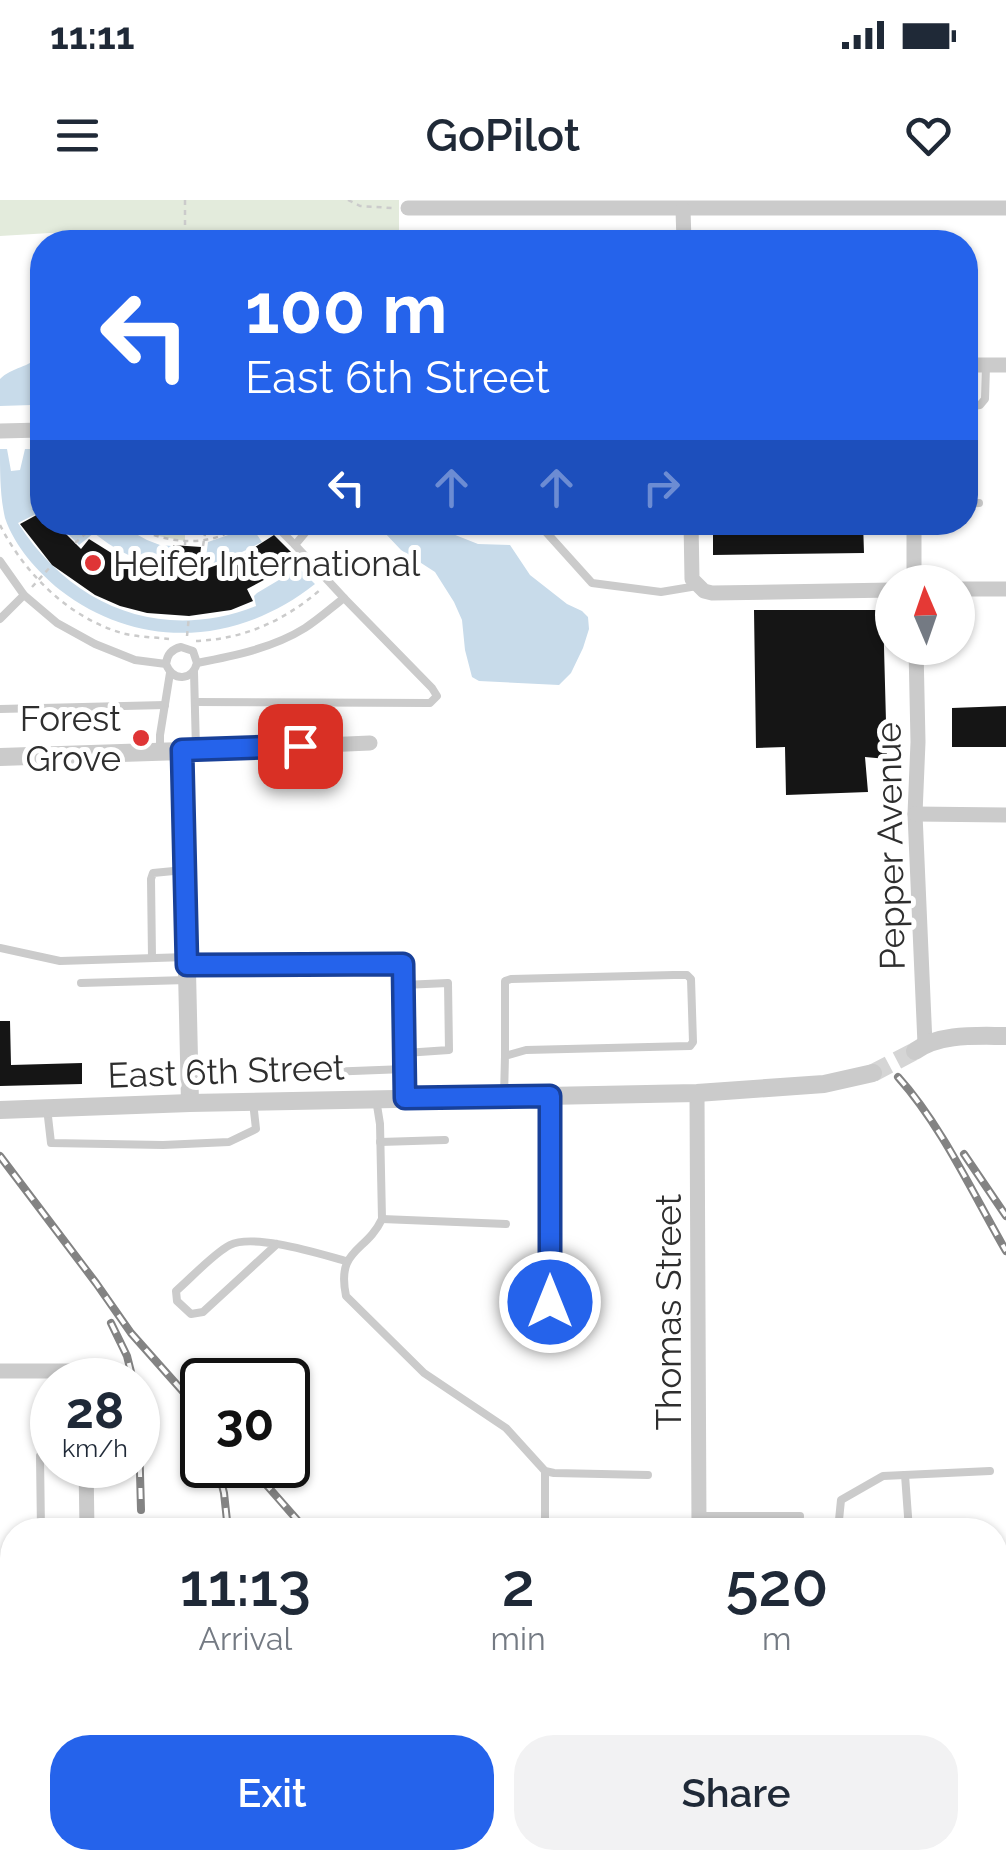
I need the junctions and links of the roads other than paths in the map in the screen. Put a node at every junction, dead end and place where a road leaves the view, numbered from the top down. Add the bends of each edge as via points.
1 (446, 204) edge
2 (630, 204) edge
3 (408, 208) road end
4 (1006, 208) edge
5 (683, 210) junction
6 (684, 230) edge
7 (978, 365) edge
8 (986, 365) junction
9 (1006, 365) edge
10 (978, 405) edge
11 (30, 430) edge
12 (0, 431) edge
13 (284, 535) edge
14 (303, 535) edge
15 (549, 535) edge
16 (691, 535) edge
17 (914, 535) edge
18 (294, 546) junction
19 (0, 562) edge
20 (914, 565) edge
21 (697, 586) junction
22 (1006, 589) edge
23 (875, 590) edge
24 (975, 590) edge
25 (24, 595) junction
26 (344, 598) junction
27 (0, 619) edge
28 (916, 665) edge
29 (196, 667) junction
30 (168, 668) junction
31 (195, 702) junction
32 (165, 705) junction
33 (0, 709) edge
34 (370, 743) dead end
35 (189, 750) junction
36 (160, 752) junction
37 (0, 757) edge
38 (915, 814) junction
39 (1006, 816) edge
40 (184, 870) junction
41 (0, 948) edge
42 (152, 958) junction
43 (187, 967) junction
44 (81, 983) dead end
45 (404, 986) junction
46 (1006, 1036) edge
47 (920, 1047) joint
48 (404, 1052) junction
49 (505, 1056) junction
50 (405, 1069) junction
51 (327, 1072) dead end
52 (872, 1073) tunnel mouth
53 (697, 1093) junction
54 (550, 1096) junction
55 (504, 1097) junction
56 (405, 1098) junction
57 (376, 1100) junction
58 (253, 1102) junction
59 (190, 1103) junction
60 (47, 1108) junction
61 (0, 1110) edge
62 (445, 1140) dead end
63 (380, 1142) junction
64 (382, 1219) junction
65 (506, 1224) dead end
66 (277, 1244) junction
67 (346, 1261) junction
68 (550, 1302) dead end
69 (0, 1370) edge
70 (30, 1372) edge
71 (545, 1471) junction
72 (990, 1471) dead end
73 (648, 1475) dead end
74 (905, 1475) junction
75 (41, 1488) edge
76 (86, 1488) edge
77 (42, 1518) edge
78 (87, 1518) edge
79 (545, 1518) edge
80 (699, 1518) edge
81 (771, 1518) edge
82 (800, 1518) edge
83 (839, 1518) edge
84 (908, 1518) edge

1 - 2 street
1 - 3 street
2 - 5 street
4 - 5 street
5 - 6 street
7 - 8 street
8 - 9 street
8 - 10 lane via 985,399
11 - 12 street
13 - 18 lane
14 - 18 lane
15 - 21 lane via 592,584 662,592
16 - 21 street
17 - 20 street
18 - 26 lane
19 - 25 lane
21 - 23 street via 712,593
22 - 24 street
25 - 27 lane
25 - 30 lane via 95,644
26 - 29 lane via 304,629
26 - 31 lane via 437,696 430,702
28 - 38 street, Pepper Avenue
29 - 30 lane via 180,678
29 - 30 lane via 193,651 181,647 168,655
29 - 31 lane
30 - 32 lane
31 - 35 lane
32 - 33 lane
32 - 36 lane
34 - 35 street
35 - 36 street
35 - 40 street
36 - 37 street
38 - 39 street
38 - 47 street, Pepper Avenue
40 - 42 lane via 153,873 150,880
40 - 43 street
41 - 42 lane via 60,961
42 - 43 lane
43 - 44 lane
43 - 45 lane via 403,964
43 - 59 street
45 - 48 lane
45 - 48 lane via 448,984 449,1050
46 - 47 street
48 - 50 lane
49 - 49 lane via 690,1046 691,979 505,981
49 - 55 lane
50 - 51 lane
50 - 56 lane
52 - 53 street, East 6th Street via 824,1084
53 - 54 street, East 6th Street
53 - 80 street, Thomas Street
54 - 55 street, East 6th Street
54 - 68 street
55 - 56 street, East 6th Street
56 - 57 street, East 6th Street
57 - 58 street, East 6th Street
57 - 63 lane
58 - 59 street, East 6th Street
58 - 60 lane via 256,1128 229,1142 162,1145 51,1143
59 - 60 street, East 6th Street
60 - 61 street, East 6th Street
62 - 63 lane
63 - 64 lane
64 - 65 lane
64 - 67 lane
66 - 66 lane via 229,1245 176,1291 177,1301 191,1314 203,1312
66 - 67 lane
67 - 71 lane via 346,1296 424,1373 506,1428
69 - 70 street
71 - 73 lane
71 - 79 lane
72 - 74 lane
74 - 83 lane via 883,1476 841,1500
74 - 84 lane
75 - 77 lane
76 - 78 street
81 - 82 lane

